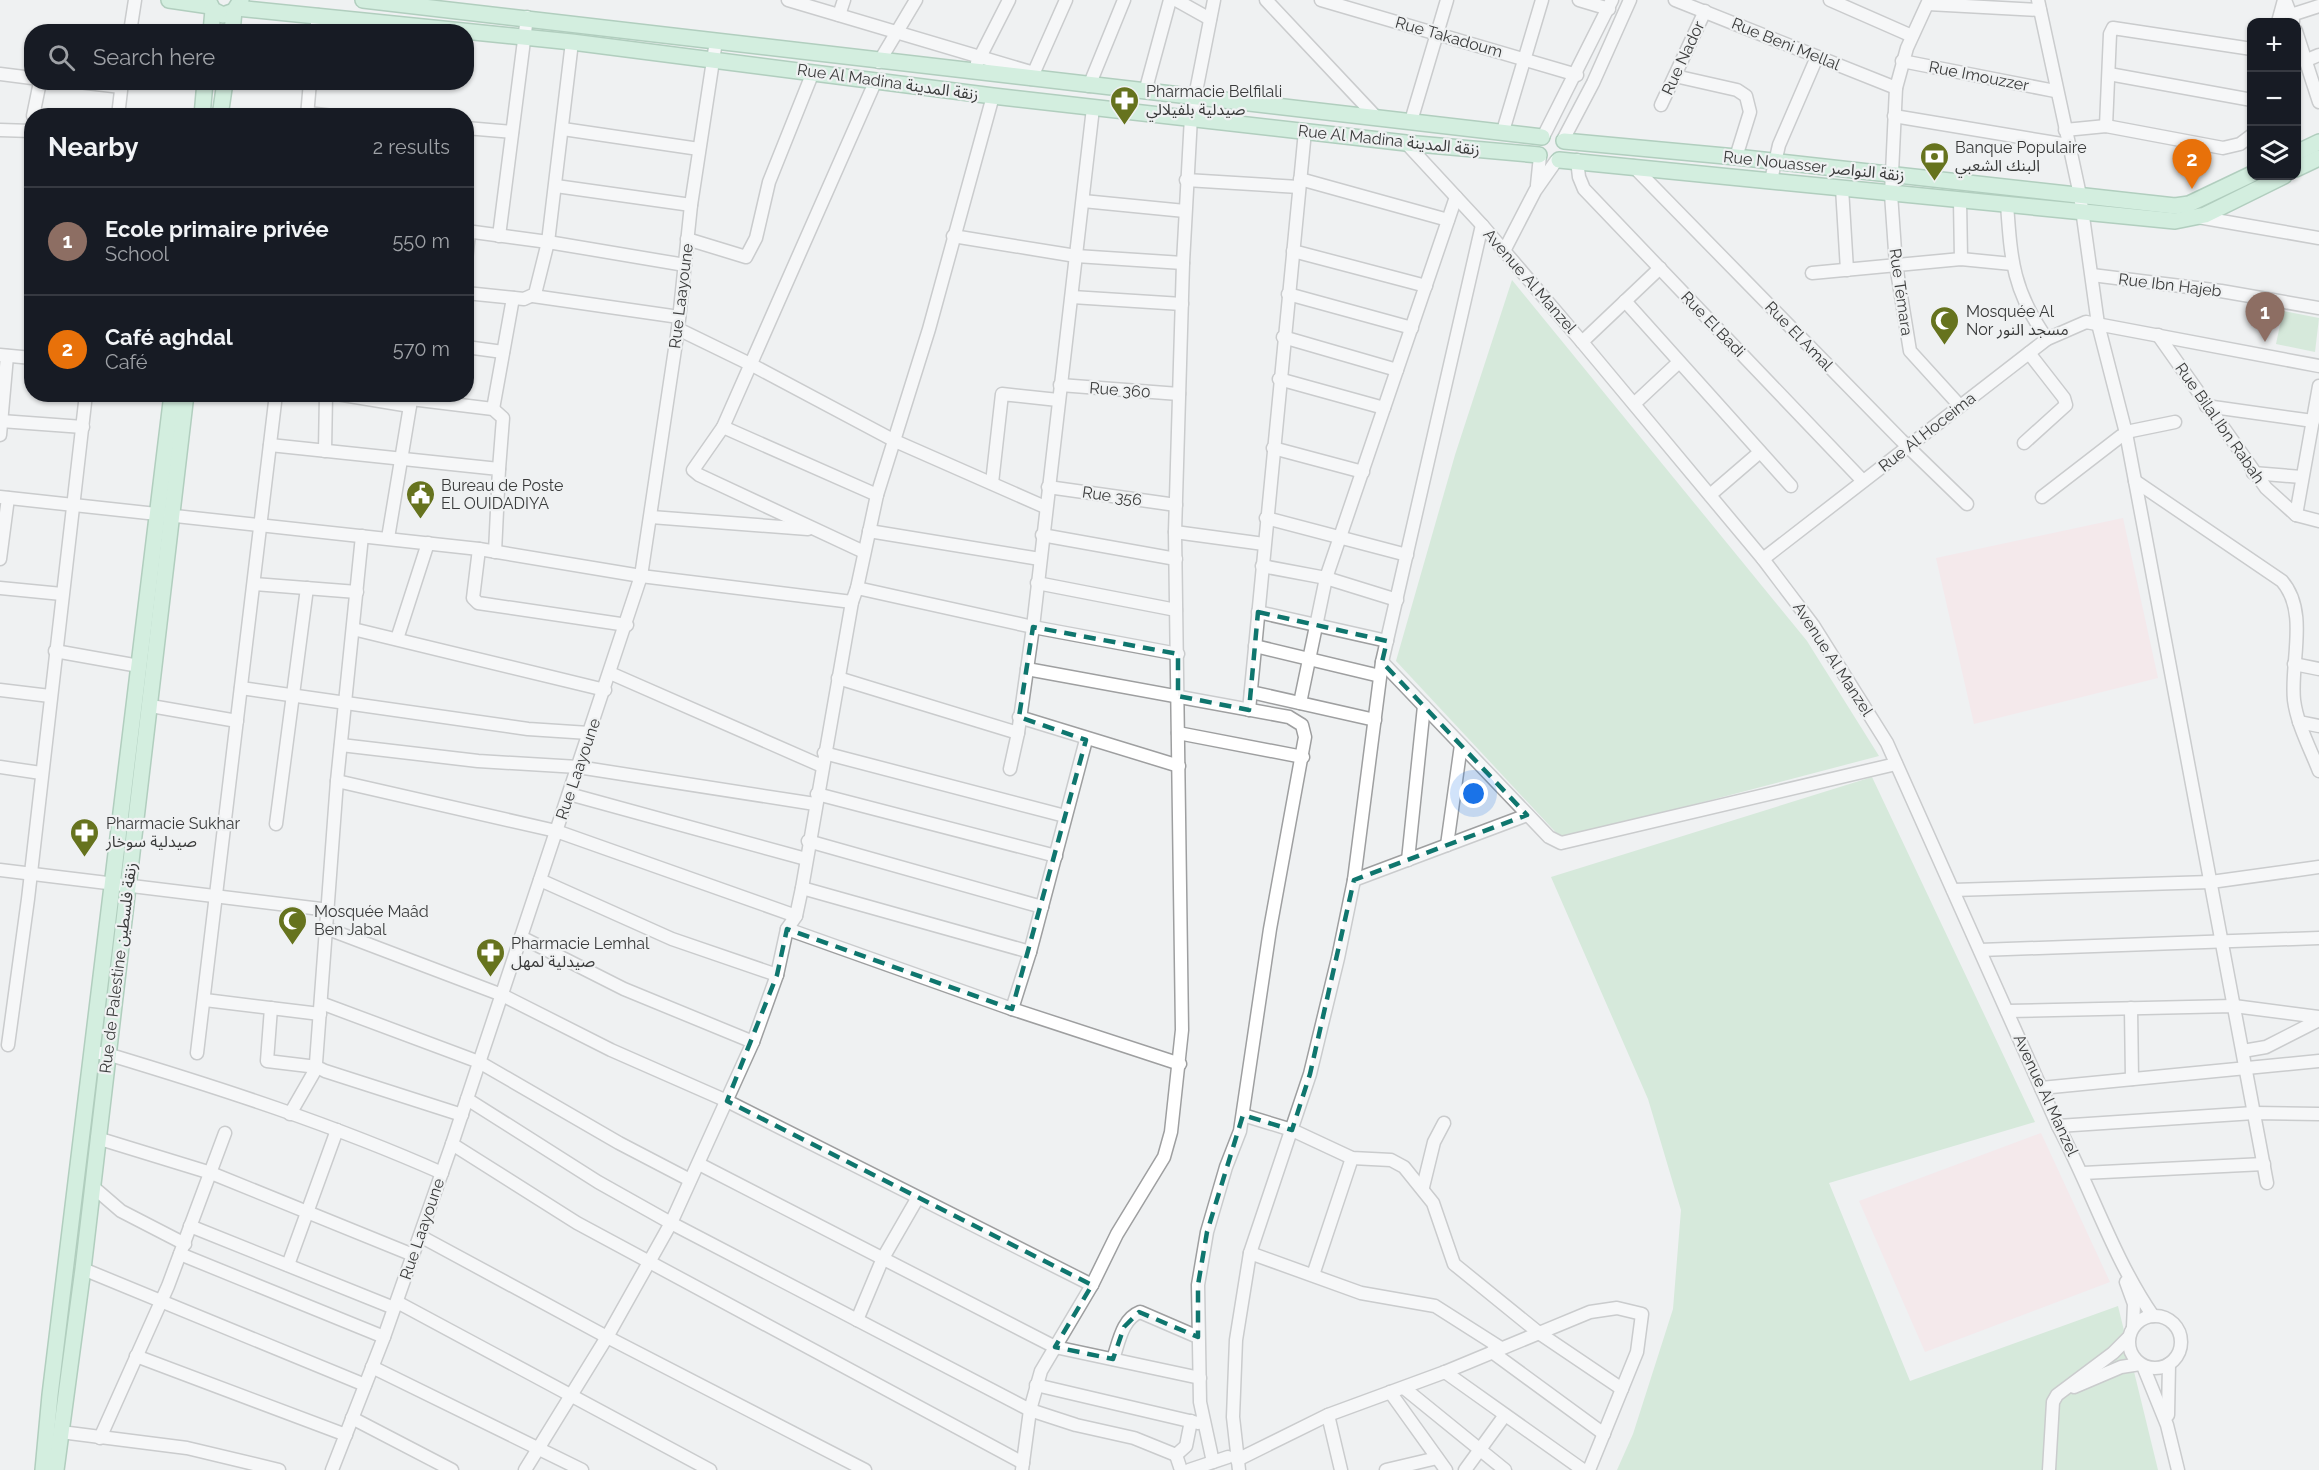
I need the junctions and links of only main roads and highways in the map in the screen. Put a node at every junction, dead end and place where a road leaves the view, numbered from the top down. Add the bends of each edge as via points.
1 (169, 0) edge
2 (363, 0) edge
3 (382, 1) edge
4 (210, 5) edge
5 (451, 5) edge
6 (237, 6) edge
7 (211, 24) edge
8 (234, 24) edge
9 (403, 24) edge
10 (474, 32) edge
11 (204, 90) edge
12 (224, 90) edge
13 (203, 108) edge
14 (221, 108) edge
15 (1543, 136) junction
16 (1564, 140) junction
17 (2319, 142) edge
18 (2301, 151) edge
19 (1540, 156) junction
20 (2319, 158) edge
21 (1558, 160) junction
22 (2301, 167) edge
23 (2247, 176) edge
24 (2276, 180) edge
25 (2081, 203) junction
26 (172, 402) edge
27 (185, 402) edge
28 (165, 515) junction
29 (120, 885) junction
30 (100, 1053) junction
31 (43, 1470) edge
32 (56, 1470) edge

1 - 4 main road, Rue Al Madina زنقة المدينة
2 - 3 main road, Rue Al Madina زنقة المدينة
3 - 5 main road, Rue Al Madina زنقة المدينة
4 - 6 main road, Rue Al Madina زنقة المدينة via 223,15
4 - 7 main road
5 - 15 main road, Rue Al Madina زنقة المدينة via 879,62 1032,76 1060,83
6 - 8 main road
6 - 9 main road, Rue Al Madina زنقة المدينة
10 - 19 main road, Rue Al Madina زنقة المدينة via 1093,108
11 - 13 main road
12 - 14 main road
15 - 16 main road via 1553,133
15 - 19 main road via 1537,147
16 - 21 main road via 1566,150
16 - 25 main road, Rue Nouasser زنقة النواصر via 1891,174
17 - 18 main road
19 - 21 main road via 1550,162
20 - 22 main road
21 - 25 main road, Rue Nouasser زنقة النواصر via 2007,204
23 - 25 main road, Rue Nouasser زنقة النواصر via 2189,204
24 - 25 main road, Rue Nouasser زنقة النواصر via 2198,218 2175,221
26 - 28 main road, Rue de Palestine زنقة فلسطين
27 - 28 main road, Rue de Palestine زنقة فلسطين
28 - 29 main road, Rue de Palestine زنقة فلسطين via 139,666
28 - 29 main road, Rue de Palestine زنقة فلسطين via 151,706
29 - 30 main road, Rue de Palestine زنقة فلسطين
30 - 31 main road, Rue de Palestine زنقة فلسطين
30 - 32 main road, Rue de Palestine زنقة فلسطين via 92,1186

